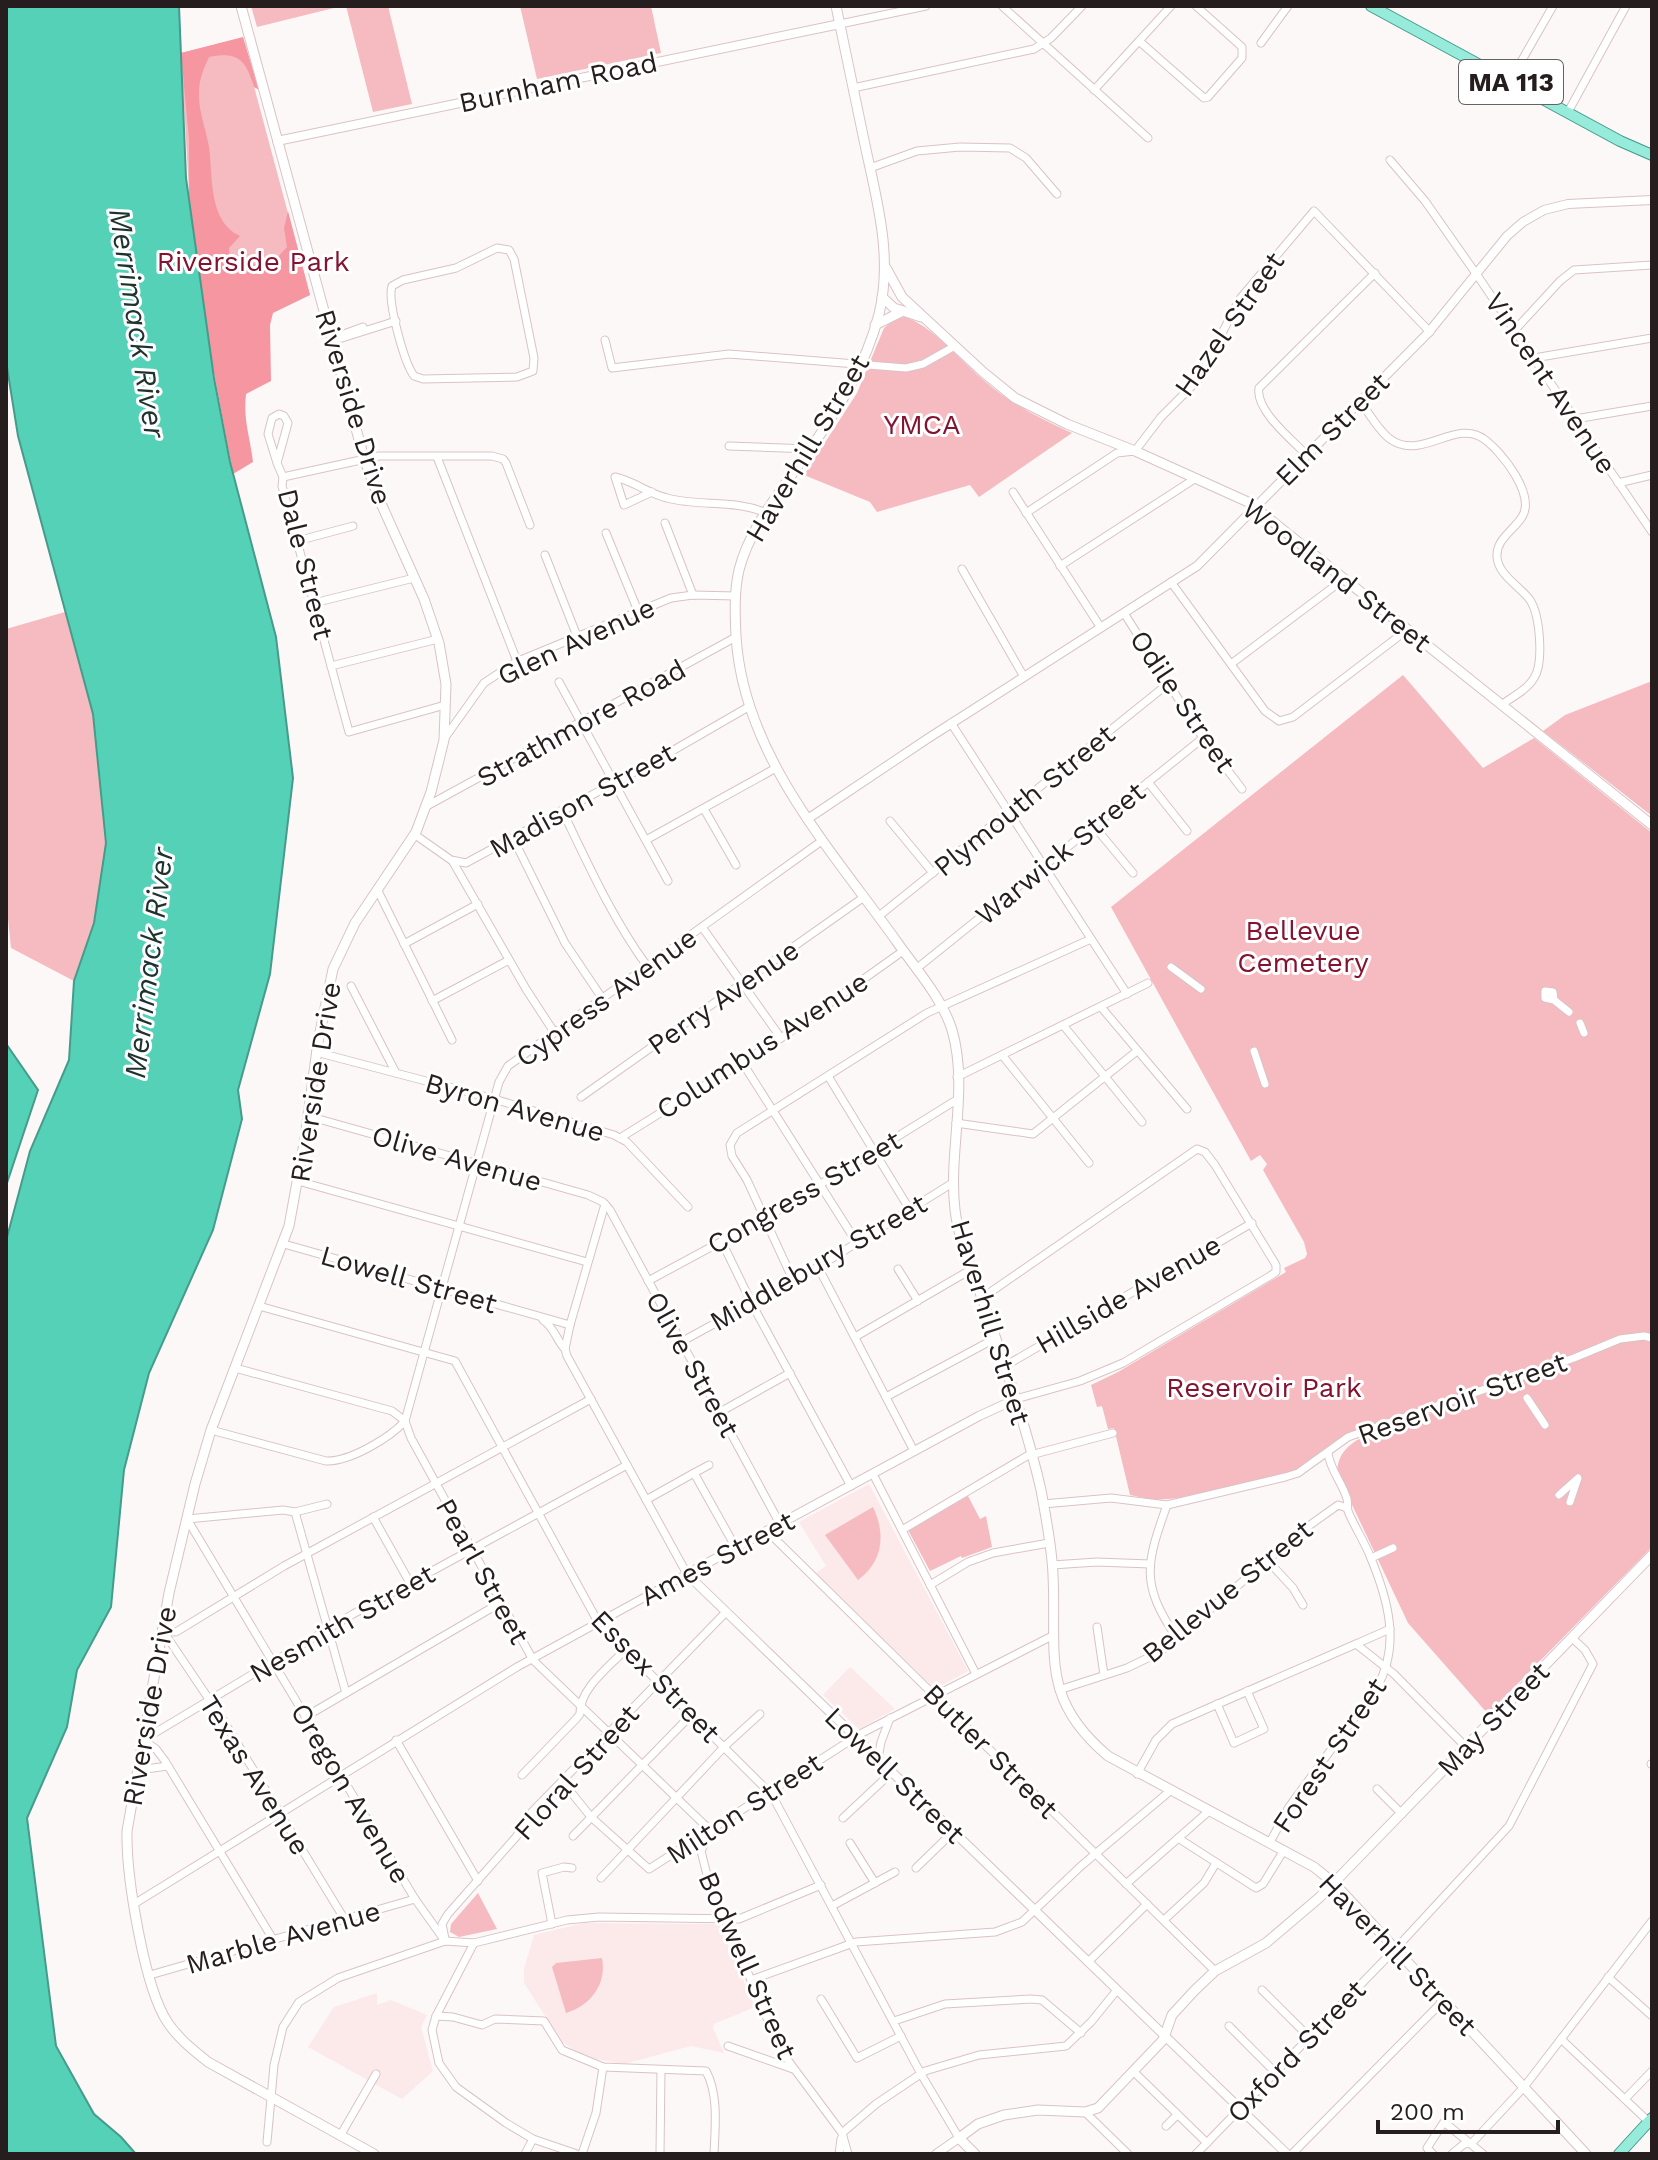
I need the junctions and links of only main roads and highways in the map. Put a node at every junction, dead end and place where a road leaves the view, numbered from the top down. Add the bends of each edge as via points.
1 (241, 6) edge
2 (836, 6) edge
3 (1371, 6) edge
4 (1652, 155) edge
5 (884, 265) junction
6 (882, 297) junction
7 (902, 297) junction
8 (903, 311) junction
9 (924, 318) junction
10 (875, 325) junction
11 (1652, 825) edge
12 (1652, 1555) edge
13 (1334, 1883) junction
14 (1651, 2122) edge
15 (959, 2138) joint
16 (374, 2154) edge
17 (975, 2154) edge
18 (1586, 2154) edge
19 (1619, 2154) edge

1 - 16 main road, Riverside Drive via 364,458 438,639 445,673 444,739 414,834 347,937 333,969 284,1244 211,1430 169,1593 126,1858 150,1975 167,2022 185,2045
2 - 5 main road, Haverhill Street via 881,220
3 - 4 main road, MA 113
5 - 6 main road, Haverhill Street
5 - 7 main road, Woodland Street
6 - 7 main road
6 - 8 main road, Woodland Street
6 - 10 main road, Haverhill Street
7 - 9 main road, Woodland Street
8 - 9 main road, Woodland Street
8 - 10 main road
9 - 11 main road, Woodland Street via 1027,406 1237,496
10 - 13 main road, Haverhill Street via 833,415 766,513 739,571 736,637 756,728 776,768 916,969 952,1031 958,1099 956,1217 1016,1399 1043,1504 1052,1565 1055,1673 1071,1715 1108,1756 1270,1842
12 - 13 main road, May Street
13 - 15 main road, May Street via 1266,1943 1215,1971 1179,2005 1164,2035 1104,2104 1085,2112 1020,2112 991,2118
13 - 18 main road, Haverhill Street
14 - 19 main road
15 - 17 main road, Essex Street

